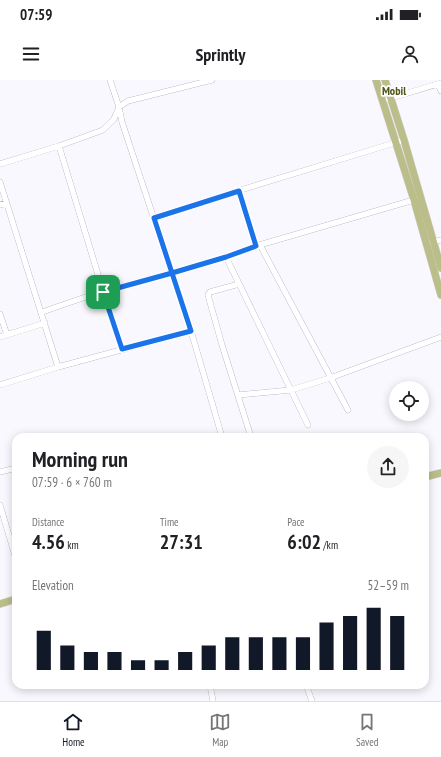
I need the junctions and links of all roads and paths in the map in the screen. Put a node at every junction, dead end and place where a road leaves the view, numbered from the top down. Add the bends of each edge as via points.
1 (110, 80) edge
2 (212, 80) edge
3 (376, 80) edge
4 (385, 80) edge
5 (440, 83) edge
6 (441, 91) edge
7 (391, 98) junction
8 (383, 100) junction
9 (119, 107) junction
10 (404, 140) junction
11 (396, 142) junction
12 (60, 146) junction
13 (0, 164) edge
14 (0, 182) edge
15 (239, 191) junction
16 (421, 198) junction
17 (414, 200) junction
18 (6, 203) junction
19 (0, 205) edge
20 (154, 218) junction
21 (441, 240) edge
22 (258, 246) junction
23 (436, 246) edge
24 (426, 247) junction
25 (226, 257) junction
26 (441, 268) edge
27 (172, 273) junction
28 (239, 284) junction
29 (103, 292) junction
30 (441, 295) edge
31 (42, 312) junction
32 (0, 314) edge
33 (45, 323) junction
34 (191, 331) junction
35 (6, 335) junction
36 (0, 337) edge
37 (441, 337) edge
38 (122, 349) junction
39 (58, 367) junction
40 (330, 378) junction
41 (0, 385) edge
42 (291, 390) junction
43 (238, 395) junction
44 (348, 410) dead end
45 (308, 425) dead end
46 (221, 433) edge
47 (250, 433) edge
48 (12, 469) edge
49 (0, 472) edge
50 (441, 473) edge
51 (429, 477) edge
52 (0, 505) edge
53 (12, 546) edge
54 (12, 601) edge
55 (0, 604) edge
56 (211, 689) edge
57 (308, 689) edge
58 (213, 701) edge
59 (312, 701) edge

1 - 9 street
2 - 9 street via 128,101
3 - 8 main road
4 - 7 main road
5 - 6 street
5 - 7 street
7 - 8 street
7 - 10 main road
8 - 11 main road
9 - 12 street via 114,119 103,130
9 - 20 street
10 - 11 street
10 - 16 main road
11 - 15 street
11 - 17 main road
12 - 13 street
12 - 29 street
14 - 18 street
15 - 20 street
15 - 22 street
16 - 17 street
16 - 23 main road
17 - 22 street
17 - 24 main road
18 - 19 street
18 - 31 street
20 - 27 street
21 - 23 street
22 - 25 street
22 - 40 street
23 - 24 street
23 - 26 main road
24 - 30 main road
25 - 27 street
25 - 28 street
27 - 29 street
27 - 34 street
28 - 42 street
28 - 43 street via 210,292 208,295
29 - 31 street
29 - 38 street
31 - 33 street
32 - 35 street
33 - 35 street
33 - 39 street
34 - 38 street
34 - 46 street
35 - 36 street
37 - 40 street
38 - 39 street
39 - 41 street
40 - 42 street
40 - 44 street
42 - 43 street
42 - 45 street
43 - 47 street
48 - 49 street
50 - 51 main road
52 - 53 street
54 - 55 main road
56 - 58 street
57 - 59 street

